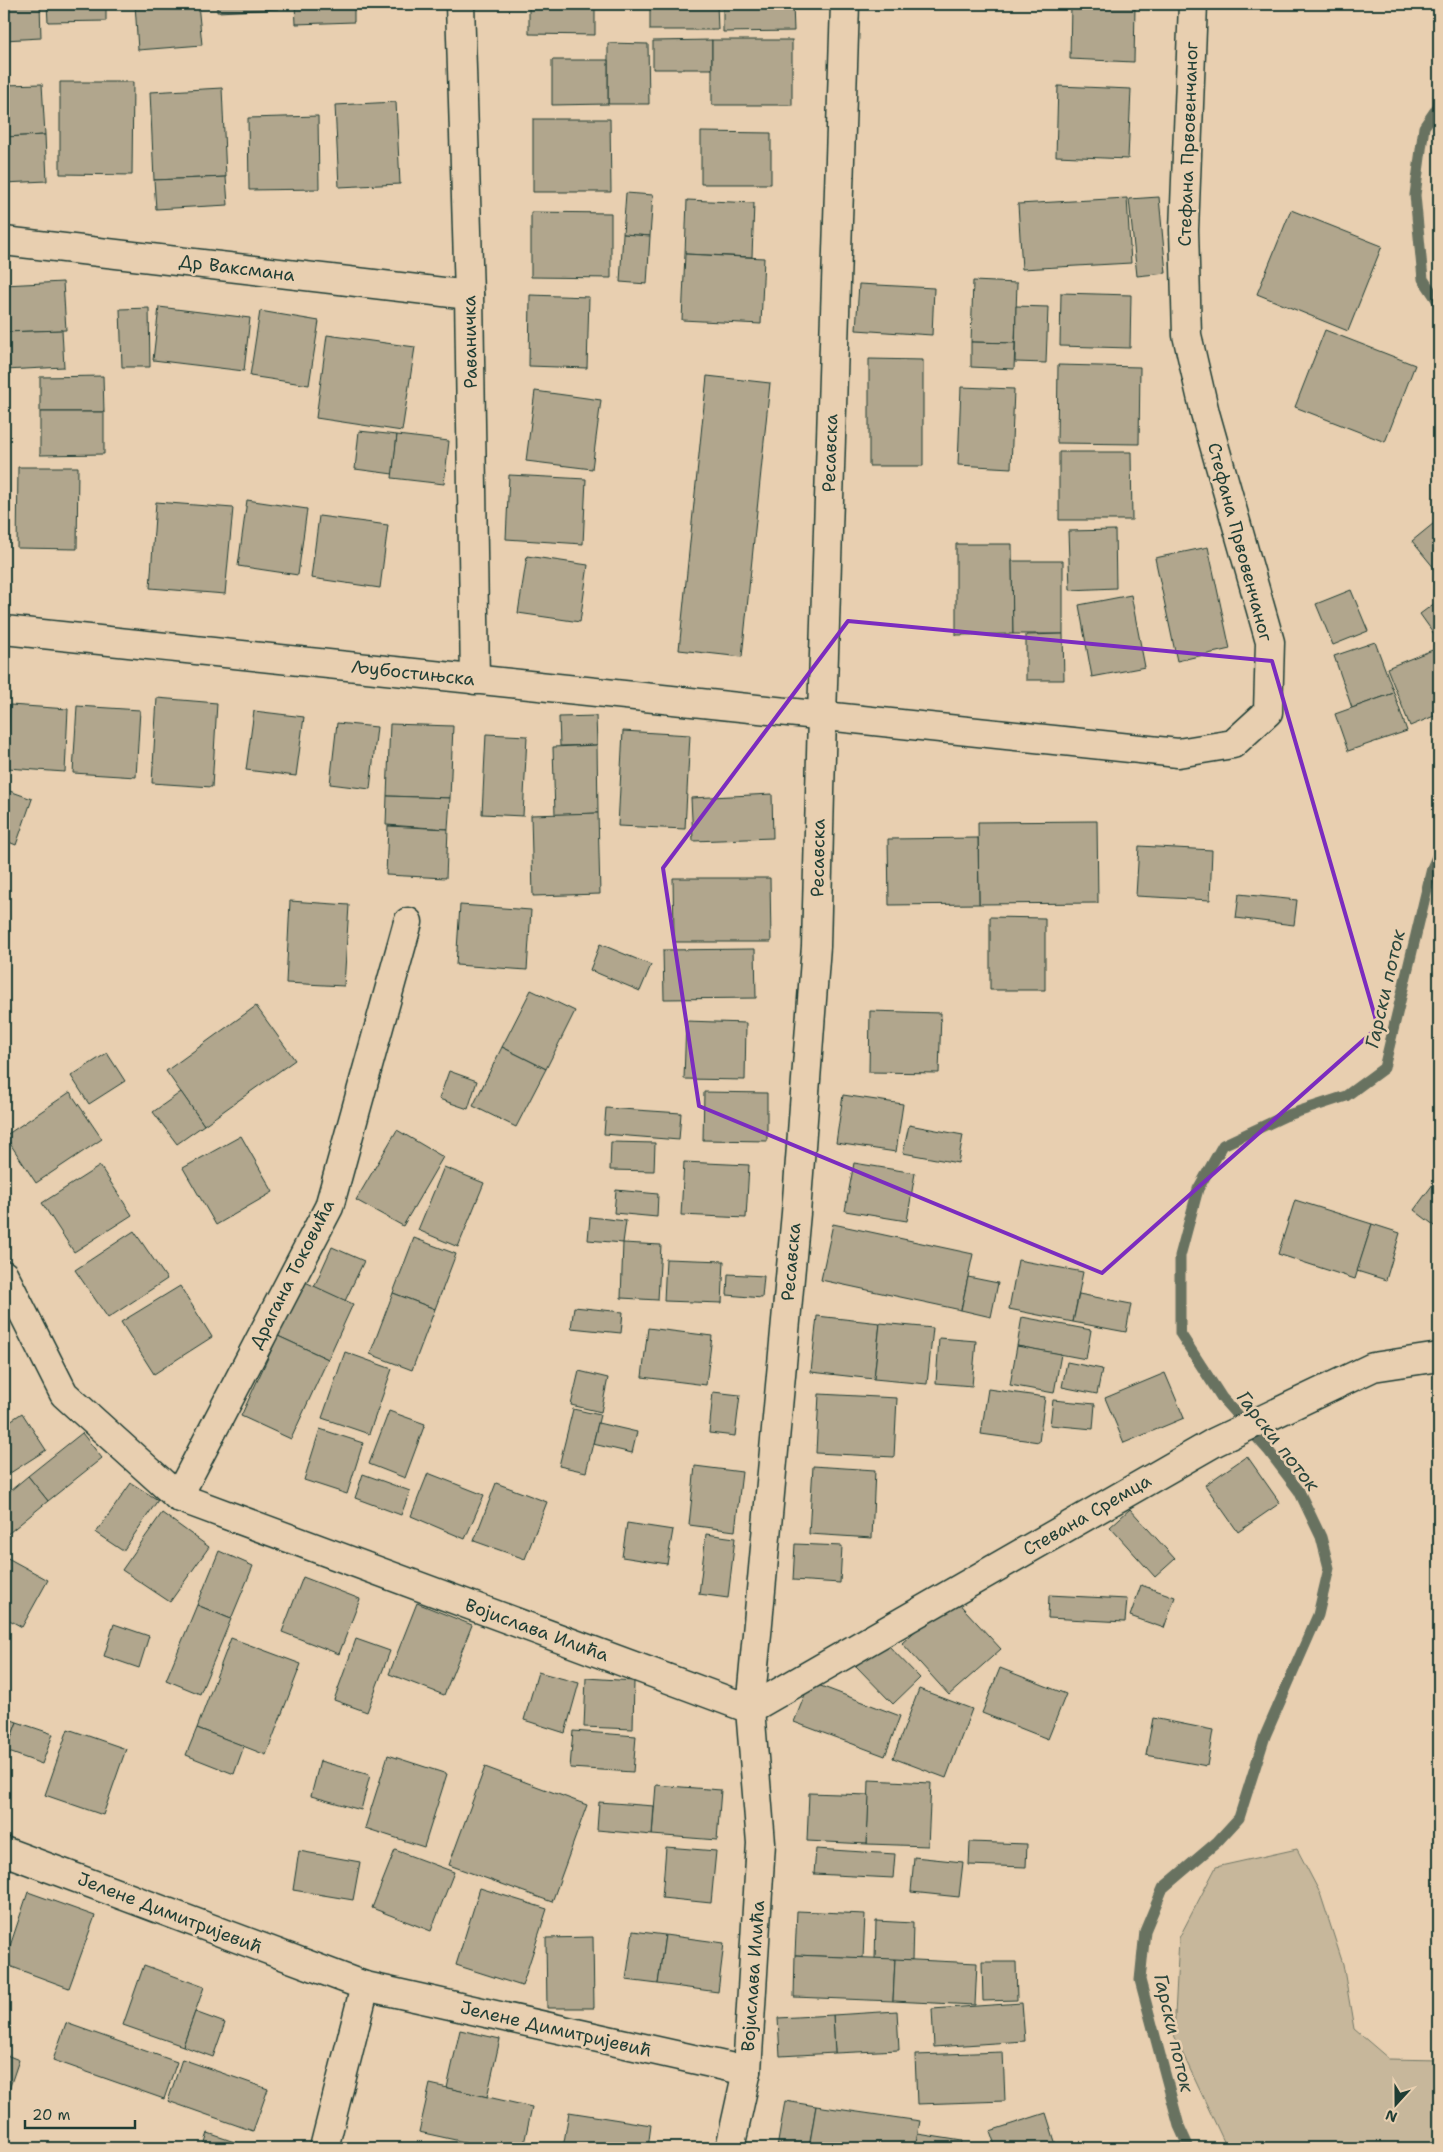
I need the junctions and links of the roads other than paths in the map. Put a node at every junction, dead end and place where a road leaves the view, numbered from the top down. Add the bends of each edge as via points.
1 (460, 4) edge
2 (845, 4) edge
3 (1193, 4) edge
4 (4, 242) edge
5 (470, 295) junction
6 (4, 630) edge
7 (475, 680) junction
8 (822, 716) junction
9 (408, 922) dead end
10 (4, 1276) edge
11 (1439, 1357) edge
12 (178, 1497) junction
13 (750, 1709) junction
14 (4, 1851) edge
15 (364, 1986) junction
16 (747, 2071) junction
17 (324, 2148) edge
18 (730, 2148) edge

1 - 5 street, Раваничка
2 - 8 street, Ресавска
3 - 8 street, Стефана Првовенчаног via 1184,230 1187,335 1205,413 1270,642 1268,712 1233,744 1178,752
4 - 5 street, Др Ваксмана
5 - 7 street, Раваничка
6 - 7 street, Љубостињска
7 - 8 street, Љубостињска
8 - 13 street, Ресавска via 816,946 796,1213
9 - 12 street, Драгана Токовића via 329,1207
10 - 12 street, Војислава Илића via 64,1394
11 - 13 street, Стевана Сремца via 1373,1367 1260,1419
12 - 13 street, Војислава Илића
13 - 16 street, Војислава Илића via 761,1843
14 - 15 street, Јелене Димитријевић
15 - 16 street, Јелене Димитријевић
15 - 17 street
16 - 18 street, Војислава Илића

